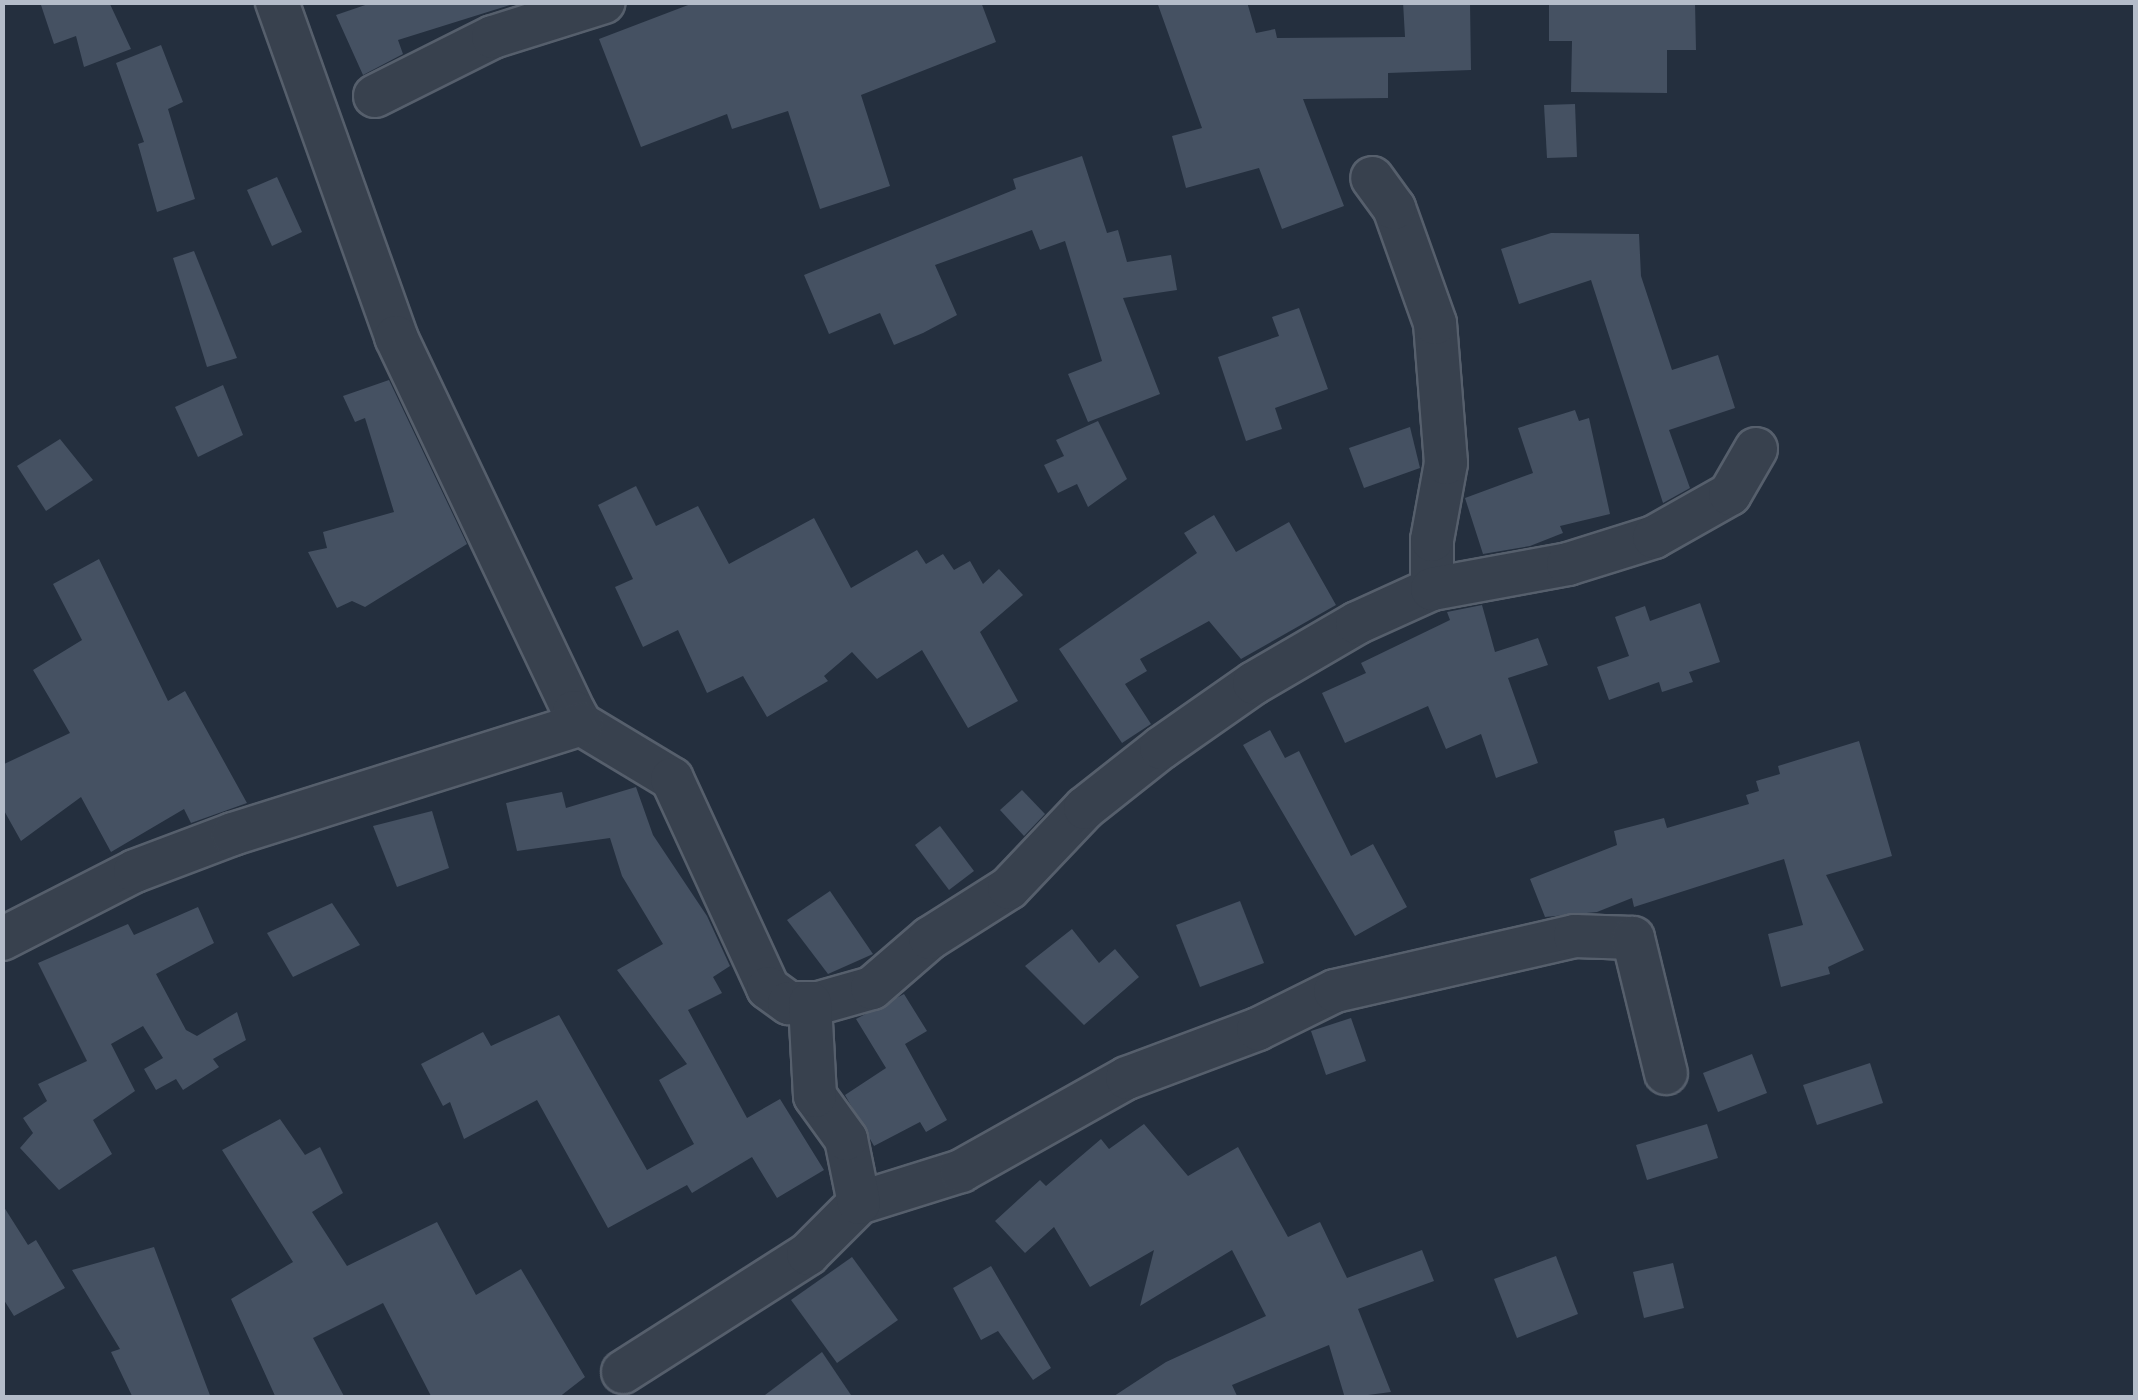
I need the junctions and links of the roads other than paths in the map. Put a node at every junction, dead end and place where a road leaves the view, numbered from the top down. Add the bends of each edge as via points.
1 (277, 2) edge
2 (604, 2) edge
3 (375, 96) dead end
4 (1372, 178) dead end
5 (1756, 450) dead end
6 (1432, 589) junction
7 (581, 724) junction
8 (2, 938) edge
9 (810, 1003) junction
10 (1666, 1073) dead end
11 (859, 1203) junction
12 (624, 1372) dead end

1 - 7 street via 396,337
2 - 3 street via 492,38
4 - 6 street via 1394,208 1434,323 1446,463 1432,540
5 - 6 street via 1730,494 1654,537 1568,564
6 - 9 street via 1271,673 1161,748 1084,808 1009,888 930,938 872,988
7 - 8 street via 233,834 134,871
7 - 9 street via 672,779 768,988 789,1003
9 - 11 street via 816,1096 846,1138
10 - 11 street via 1633,938 1575,936 1335,991 1258,1030 1127,1078 961,1171
11 - 12 street via 808,1254

